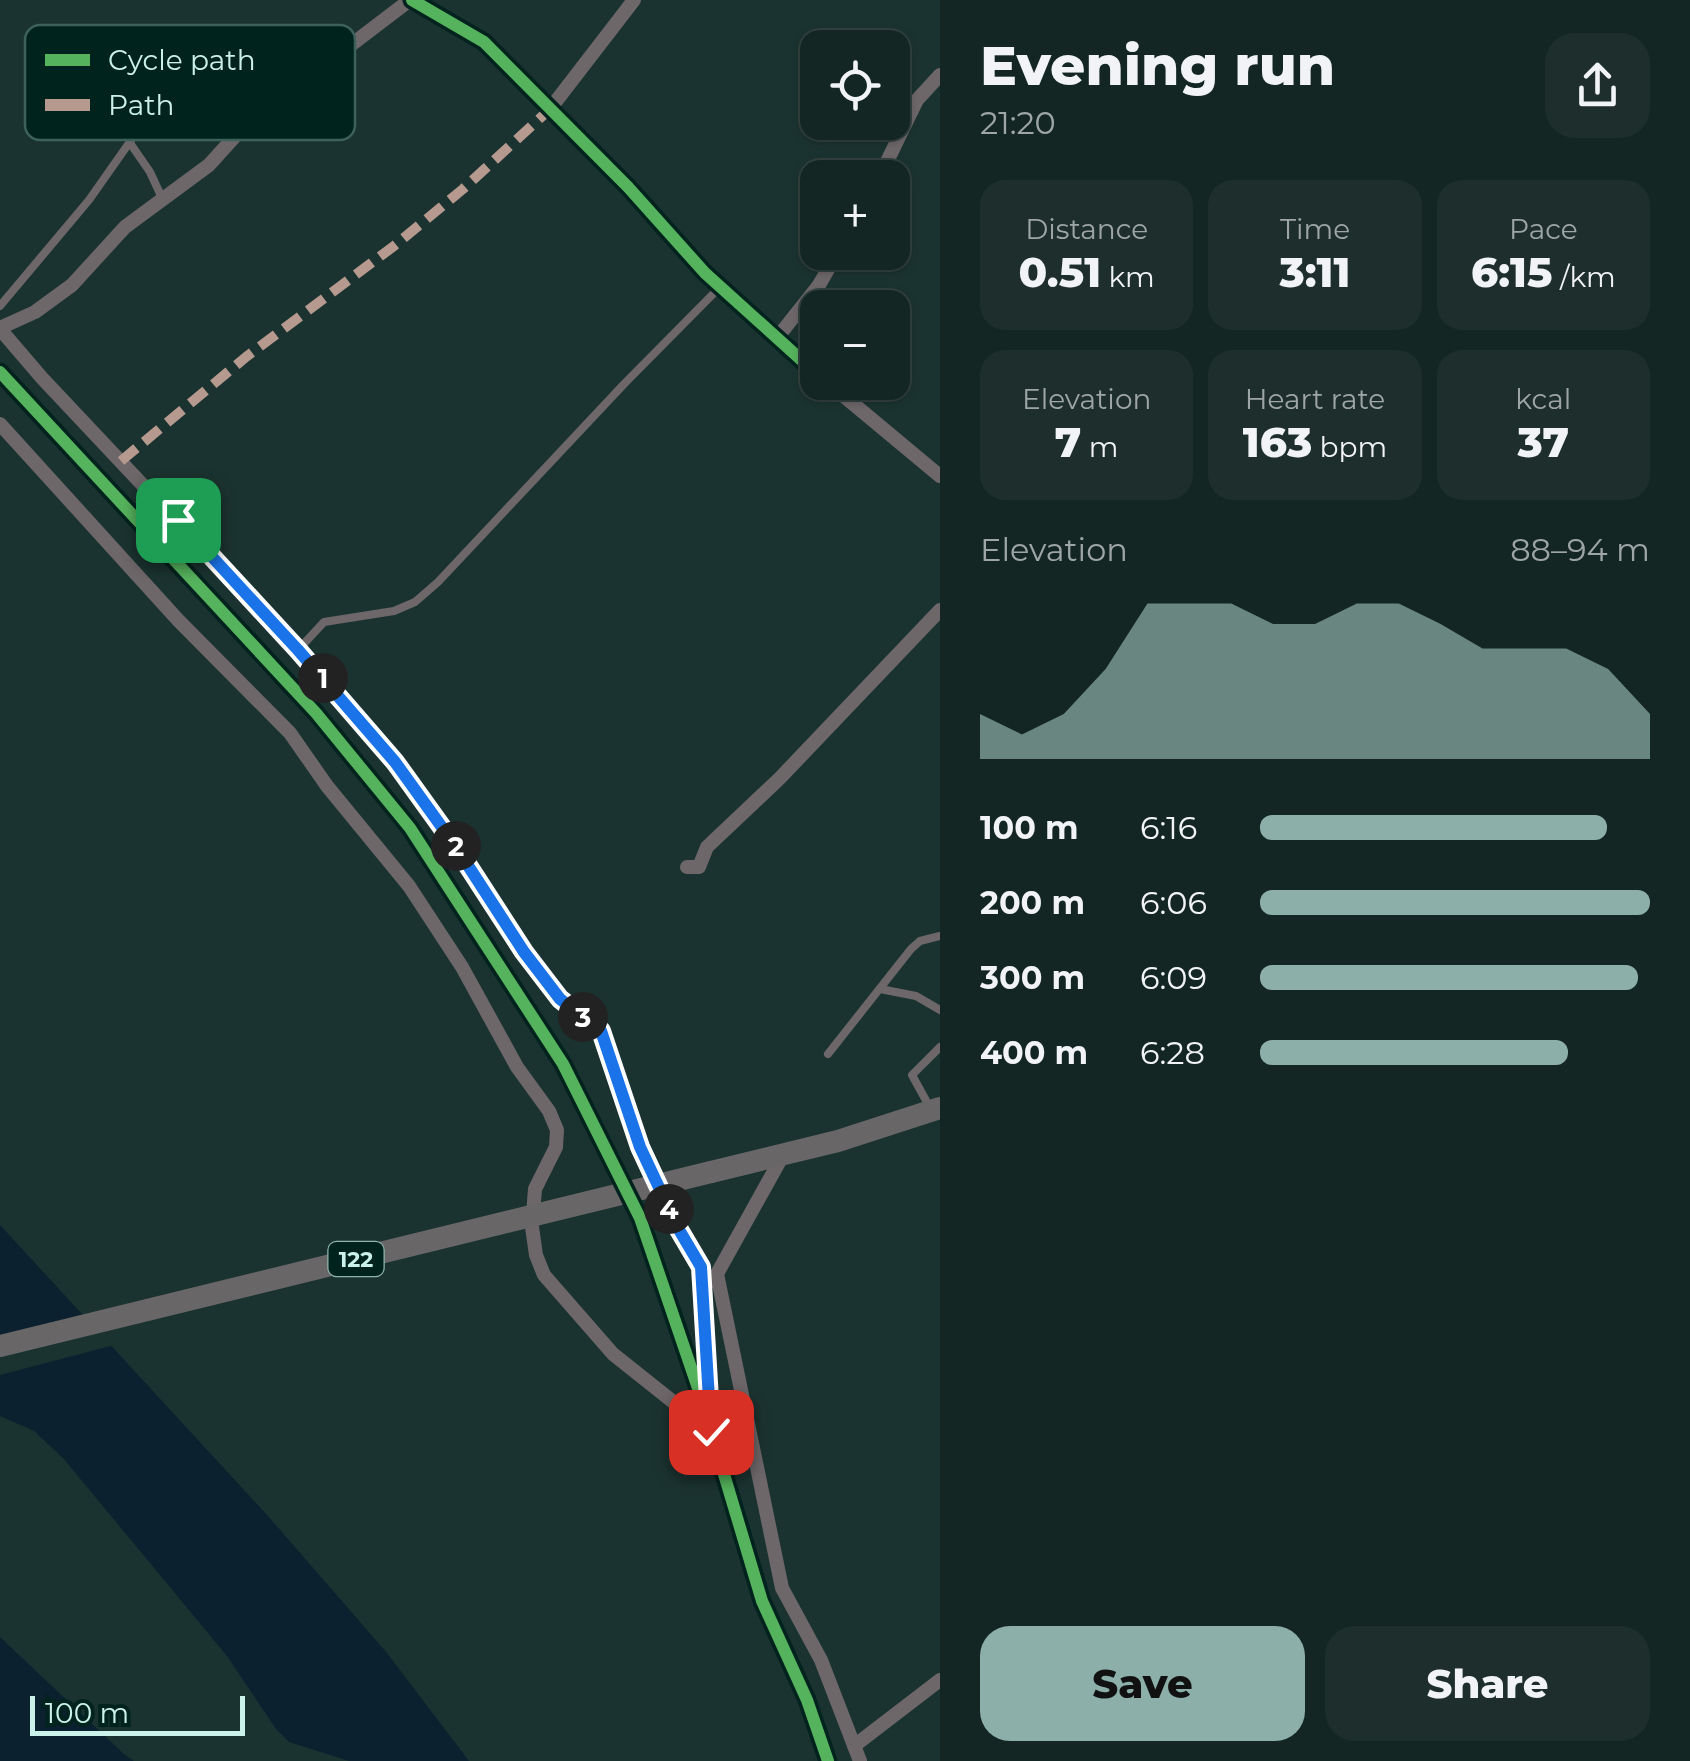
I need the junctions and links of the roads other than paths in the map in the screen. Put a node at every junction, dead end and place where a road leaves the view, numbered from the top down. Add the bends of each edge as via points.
1 (411, 0) edge
2 (634, 0) edge
3 (355, 43) edge
4 (940, 76) edge
5 (550, 108) junction
6 (132, 140) edge
7 (232, 140) edge
8 (130, 143) junction
9 (888, 160) edge
10 (162, 198) junction
11 (828, 270) edge
12 (720, 286) junction
13 (0, 306) edge
14 (0, 329) edge
15 (777, 338) junction
16 (800, 359) edge
17 (0, 372) edge
18 (849, 400) edge
19 (0, 424) edge
20 (940, 476) edge
21 (940, 610) edge
22 (298, 650) junction
23 (687, 867) dead end
24 (940, 936) edge
25 (880, 989) junction
26 (940, 1010) edge
27 (940, 1047) edge
28 (828, 1054) dead end
29 (936, 1109) edge
30 (784, 1155) junction
31 (716, 1274) junction
32 (705, 1292) junction
33 (0, 1346) edge
34 (711, 1432) junction
35 (940, 1680) edge
36 (857, 1754) edge
37 (828, 1761) edge

1 - 3 street
1 - 5 street via 484,42
2 - 5 street
4 - 9 street via 917,100
5 - 12 street
6 - 8 lane
7 - 10 street
8 - 10 lane
8 - 13 lane
10 - 14 street via 125,227 72,286
11 - 15 street
12 - 15 street
12 - 22 lane via 415,602 324,622
14 - 22 street
15 - 16 street
17 - 34 street via 316,714 410,828 563,1064 640,1218
18 - 20 street
19 - 34 street via 290,733 409,886 557,1130 556,1147 535,1189 532,1227 544,1274 613,1354
21 - 23 street via 707,847 699,867
22 - 32 street via 395,762 560,999 601,1031 640,1147 701,1267
24 - 25 lane via 920,941
25 - 26 lane via 916,996
25 - 28 lane
27 - 29 lane via 912,1076
29 - 30 main road, 122
30 - 31 street
30 - 33 main road, 122, bridge
31 - 32 street
31 - 36 street via 782,1588 821,1660
32 - 34 street
34 - 37 street via 762,1601
35 - 36 street

